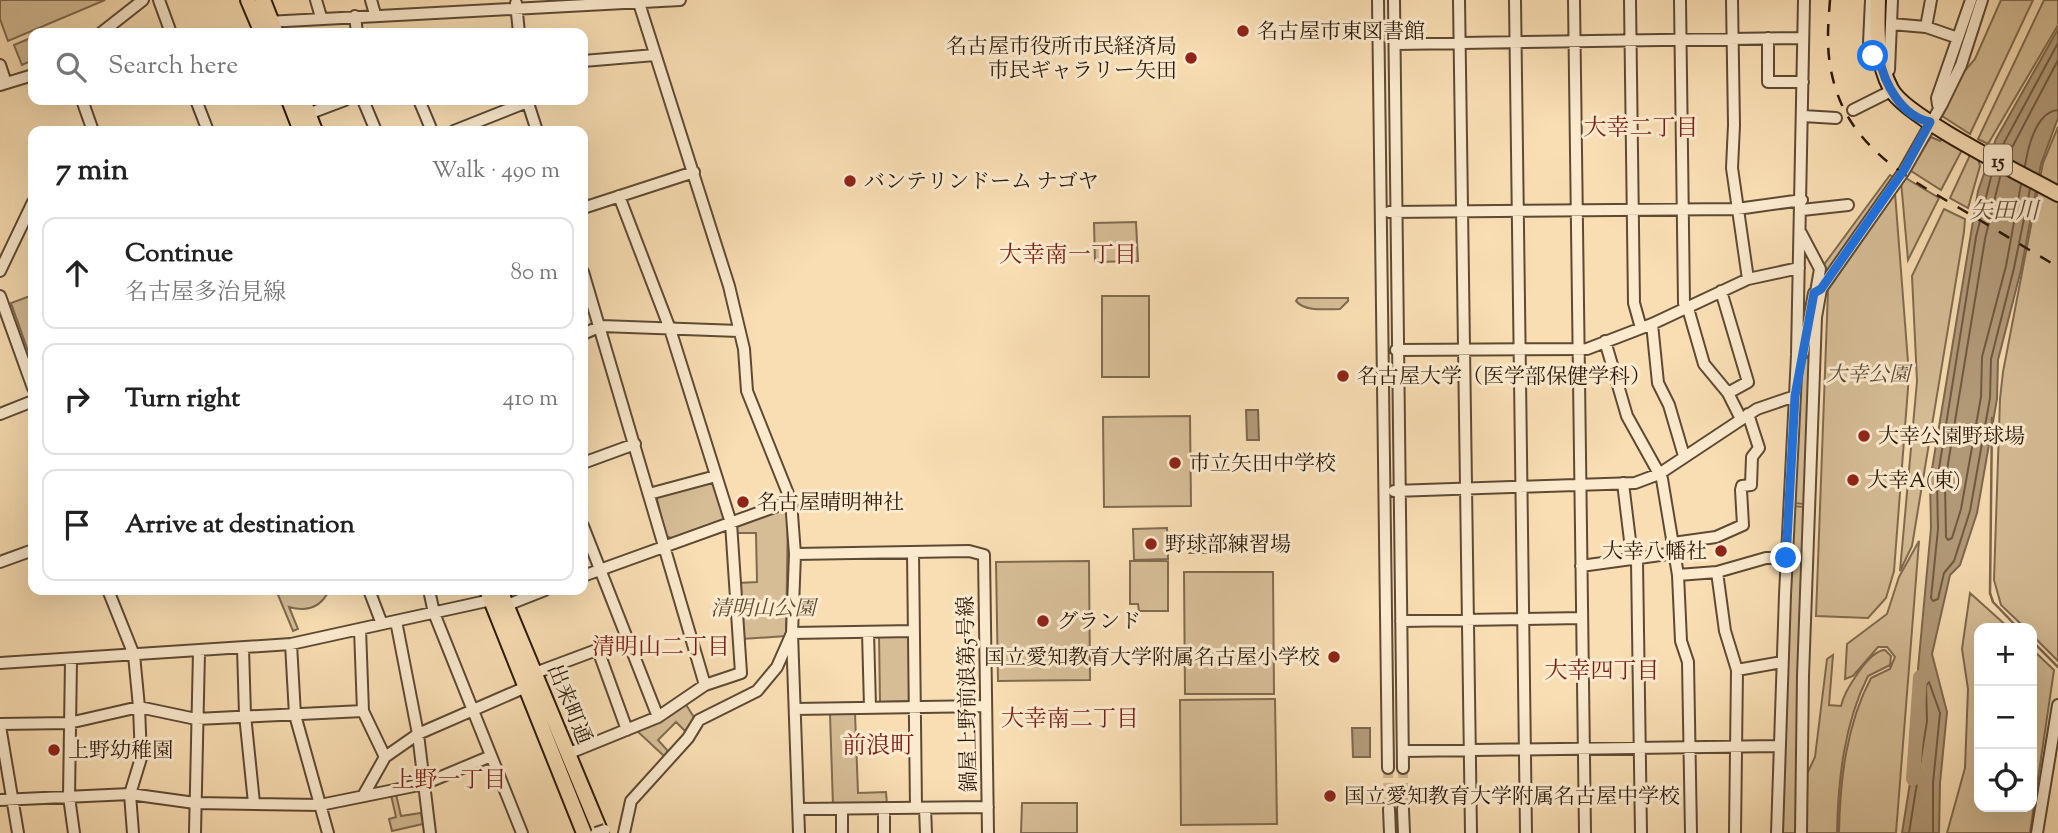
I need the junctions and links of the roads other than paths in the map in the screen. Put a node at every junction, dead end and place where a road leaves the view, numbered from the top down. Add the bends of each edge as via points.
1 (144, 0) edge
2 (159, 0) edge
3 (248, 0) edge
4 (263, 0) edge
5 (316, 0) edge
6 (371, 0) edge
7 (638, 0) edge
8 (659, 0) edge
9 (680, 0) edge
10 (1378, 0) edge
11 (1394, 0) edge
12 (1459, 0) edge
13 (1515, 0) edge
14 (1574, 0) edge
15 (1630, 0) edge
16 (1680, 0) edge
17 (1732, 0) edge
18 (1804, 0) edge
19 (1871, 0) edge
20 (1881, 0) edge
21 (1892, 0) edge
22 (1931, 0) edge
23 (1971, 0) edge
24 (1983, 0) edge
25 (576, 2) edge
26 (516, 3) edge
27 (435, 6) edge
28 (375, 14) junction
29 (355, 16) junction
30 (321, 17) junction
31 (1891, 24) junction
32 (1926, 27) junction
33 (108, 28) edge
34 (169, 28) edge
35 (267, 28) edge
36 (356, 28) edge
37 (518, 28) edge
38 (1803, 37) junction
39 (1768, 38) junction
40 (1958, 38) junction
41 (1732, 39) junction
42 (1680, 40) junction
43 (1516, 41) junction
44 (1574, 41) junction
45 (1631, 41) junction
46 (1460, 42) junction
47 (1395, 44) junction
48 (655, 55) junction
49 (1879, 57) junction
50 (588, 61) edge
51 (0, 65) edge
52 (1889, 70) junction
53 (28, 76) edge
54 (1803, 82) junction
55 (3, 84) edge
56 (1891, 91) junction
57 (84, 105) edge
58 (198, 105) edge
59 (291, 105) edge
60 (305, 105) edge
61 (332, 105) edge
62 (364, 105) edge
63 (421, 105) edge
64 (518, 105) edge
65 (528, 105) edge
66 (1939, 108) junction
67 (1853, 110) dead end
68 (308, 114) junction
69 (1803, 116) junction
70 (1836, 118) dead end
71 (483, 120) junction
72 (1934, 124) junction
73 (91, 126) edge
74 (206, 126) edge
75 (299, 126) edge
76 (313, 126) edge
77 (374, 126) edge
78 (430, 126) edge
79 (467, 126) edge
80 (485, 126) edge
81 (535, 126) edge
82 (694, 172) junction
83 (2058, 194) edge
84 (619, 196) junction
85 (1802, 205) junction
86 (1848, 205) dead end
87 (588, 206) edge
88 (1683, 209) junction
89 (1737, 209) junction
90 (1577, 210) junction
91 (1633, 210) junction
92 (1518, 211) junction
93 (28, 212) edge
94 (1381, 212) junction
95 (1396, 212) junction
96 (1462, 212) junction
97 (1801, 233) junction
98 (1799, 268) junction
99 (0, 271) edge
100 (1748, 279) junction
101 (588, 287) edge
102 (1721, 290) junction
103 (1818, 291) junction
104 (0, 296) edge
105 (1686, 307) junction
106 (601, 326) junction
107 (1646, 326) junction
108 (670, 329) junction
109 (739, 331) junction
110 (588, 332) edge
111 (1605, 341) junction
112 (1396, 350) junction
113 (1520, 350) junction
114 (1578, 350) junction
115 (1465, 351) junction
116 (28, 374) edge
117 (1728, 393) junction
118 (1795, 396) junction
119 (28, 403) edge
120 (0, 414) edge
121 (1745, 417) junction
122 (635, 444) junction
123 (1685, 456) junction
124 (588, 461) edge
125 (1659, 474) junction
126 (716, 476) junction
127 (1623, 483) junction
128 (1580, 485) junction
129 (1522, 488) junction
130 (1466, 489) junction
131 (1400, 491) junction
132 (1385, 492) junction
133 (649, 494) junction
134 (791, 501) junction
135 (731, 523) junction
136 (588, 539) edge
137 (663, 547) junction
138 (1674, 548) junction
139 (28, 552) edge
140 (913, 552) junction
141 (795, 554) junction
142 (1786, 558) junction
143 (1635, 560) junction
144 (0, 562) edge
145 (1581, 566) junction
146 (600, 570) junction
147 (1717, 572) junction
148 (588, 574) edge
149 (1678, 575) junction
150 (110, 595) edge
151 (371, 595) edge
152 (430, 595) edge
153 (487, 595) edge
154 (494, 595) edge
155 (495, 595) edge
156 (532, 595) edge
157 (506, 605) junction
158 (433, 613) junction
159 (1582, 618) junction
160 (1524, 619) junction
161 (1468, 620) junction
162 (396, 621) junction
163 (1401, 621) junction
164 (382, 624) junction
165 (360, 629) junction
166 (914, 631) junction
167 (868, 632) junction
168 (792, 633) junction
169 (626, 639) junction
170 (291, 644) junction
171 (243, 648) junction
172 (598, 650) junction
173 (199, 652) junction
174 (134, 655) junction
175 (71, 660) junction
176 (0, 663) edge
177 (1783, 663) junction
178 (1737, 670) junction
179 (535, 673) junction
180 (705, 685) junction
181 (526, 687) junction
182 (2058, 705) edge
183 (986, 706) junction
184 (139, 707) junction
185 (915, 707) junction
186 (870, 708) junction
187 (795, 709) junction
188 (363, 711) junction
189 (472, 711) junction
190 (245, 715) junction
191 (295, 715) junction
192 (658, 718) junction
193 (196, 719) junction
194 (69, 723) junction
195 (0, 725) edge
196 (627, 730) junction
197 (418, 734) junction
198 (1779, 746) junction
199 (1736, 748) junction
200 (1689, 749) junction
201 (1525, 750) junction
202 (1584, 750) junction
203 (1640, 750) junction
204 (1403, 751) junction
205 (1470, 752) junction
206 (567, 754) junction
207 (491, 756) junction
208 (385, 757) junction
209 (1388, 768) tunnel mouth
210 (1403, 768) tunnel mouth
211 (424, 784) junction
212 (130, 794) junction
213 (363, 796) junction
214 (69, 797) junction
215 (0, 800) edge
216 (12, 800) junction
217 (195, 803) junction
218 (254, 803) junction
219 (320, 805) junction
220 (988, 807) junction
221 (884, 808) junction
222 (921, 808) junction
223 (799, 809) junction
224 (842, 809) junction
225 (1389, 809) tunnel mouth
226 (1404, 809) tunnel mouth
227 (601, 832) edge
228 (18, 833) edge
229 (74, 833) edge
230 (132, 833) edge
231 (195, 833) edge
232 (328, 833) edge
233 (430, 833) edge
234 (522, 833) edge
235 (584, 833) edge
236 (624, 833) edge
237 (799, 833) edge
238 (842, 833) edge
239 (884, 833) edge
240 (926, 833) edge
241 (988, 833) edge
242 (1390, 833) edge
243 (1404, 833) edge
244 (1471, 833) edge
245 (1526, 833) edge
246 (1585, 833) edge
247 (1642, 833) edge
248 (1691, 833) edge
249 (1735, 833) edge
250 (1777, 833) edge
251 (1801, 833) edge
252 (2037, 833) edge

1 - 33 street
2 - 34 street
3 - 35 main road
4 - 35 main road
5 - 30 street
6 - 28 street
7 - 8 street
7 - 25 street
7 - 48 street
8 - 9 street
10 - 94 street
11 - 47 street
12 - 46 street
13 - 43 street
14 - 44 street
15 - 45 street
16 - 42 street
17 - 41 street
18 - 38 street
19 - 49 street via 1869,43 1873,56
20 - 49 main road, 15
20 - 52 main road, 15 via 1882,44
21 - 31 street
22 - 32 street
23 - 40 street
24 - 66 street via 1961,65
25 - 26 street
26 - 27 street
26 - 37 street
27 - 28 street
28 - 29 street
29 - 30 street
29 - 36 street
30 - 35 street
31 - 32 street
31 - 52 street
32 - 40 street
38 - 39 street
38 - 54 street
39 - 41 street
39 - 54 street via 1768,82
40 - 66 street via 1937,98
41 - 42 street
41 - 89 street via 1732,168
42 - 45 street
42 - 88 street
43 - 44 street
43 - 46 street
43 - 92 street
44 - 45 street
44 - 90 street
45 - 91 street
46 - 47 street
46 - 96 street
47 - 95 street
48 - 50 street
48 - 82 street
49 - 56 main road, 15
51 - 55 street
52 - 72 main road, 15
53 - 55 street
54 - 69 street
56 - 67 street
56 - 72 main road, 15 via 1905,107
57 - 73 street
58 - 74 street
59 - 75 main road
60 - 68 main road
61 - 68 street
62 - 77 street
63 - 78 street
64 - 71 street
65 - 81 street
66 - 72 street
68 - 76 main road
69 - 70 street
69 - 85 street
71 - 79 street
71 - 80 street
72 - 83 main road, 15
72 - 103 street
82 - 84 street
82 - 109 street via 730,286
84 - 87 street
84 - 108 street
85 - 86 street
85 - 89 street
85 - 97 street
88 - 89 street
88 - 91 street
88 - 105 street
89 - 100 street
90 - 91 street
90 - 92 street
90 - 114 street
91 - 107 street via 1634,303
92 - 96 street
92 - 113 street
93 - 99 street
94 - 95 street
94 - 132 street
95 - 96 street
95 - 112 street
96 - 115 street
97 - 98 street
97 - 103 street via 1821,269
98 - 100 street
98 - 118 street
100 - 102 street
101 - 106 street
102 - 105 street
102 - 117 street via 1748,382
103 - 118 street
103 - 251 street
104 - 116 street
105 - 107 street
105 - 117 street via 1704,364
106 - 108 street
106 - 110 street
106 - 122 street
107 - 111 street
107 - 123 street via 1658,383
108 - 109 street
108 - 126 street
109 - 134 street via 747,391
111 - 114 street
111 - 125 street via 1627,416
112 - 115 street
112 - 131 street
113 - 114 street
113 - 115 street
113 - 129 street
114 - 128 street
115 - 130 street
117 - 121 street
118 - 121 street
118 - 142 street
119 - 120 street
121 - 123 street
121 - 138 street via 1759,447 1752,457 1751,485 1741,490 1743,524
122 - 124 street
122 - 133 street
123 - 125 street
125 - 127 street
125 - 138 street
126 - 133 street
126 - 135 street
127 - 128 street
127 - 143 street
128 - 129 street
128 - 145 street
129 - 130 street
129 - 160 street
130 - 131 street
130 - 161 street
131 - 132 street
131 - 163 street
132 - 209 street
133 - 137 street
134 - 135 street
134 - 141 street
135 - 137 street
135 - 180 street via 741,673
136 - 146 street
137 - 146 street
137 - 180 street
138 - 143 street
138 - 149 street
139 - 144 street
140 - 141 street
140 - 166 street
140 - 183 street, 鍋屋上野前浪第5号線 via 984,555
141 - 168 street
142 - 147 street via 1766,558
142 - 177 street
143 - 145 street
143 - 203 street
145 - 159 street
146 - 148 street
146 - 169 street
147 - 149 street
147 - 178 street via 1725,631
149 - 200 street via 1681,641 1689,662
150 - 174 street
151 - 164 street
152 - 158 street
153 - 158 street
154 - 181 main road, 出来町通
155 - 157 main road, 出来町通
156 - 157 street
157 - 179 main road, 出来町通
158 - 162 street
158 - 189 street
159 - 160 street
159 - 202 street
160 - 161 street
160 - 201 street
161 - 163 street
161 - 205 street
162 - 164 street
162 - 197 street
163 - 204 street
164 - 165 street
165 - 170 street
165 - 188 street
166 - 167 street
166 - 185 street
167 - 168 street
167 - 186 street
168 - 187 street
168 - 236 street via 777,667 757,691 699,720 631,801
169 - 172 street
169 - 192 street
170 - 171 street
170 - 191 street
171 - 173 street
171 - 190 street
172 - 179 street
172 - 196 street
173 - 174 street
173 - 193 street
174 - 175 street
174 - 184 street
175 - 176 street
175 - 194 street
177 - 178 street
177 - 198 street
178 - 199 street
179 - 206 main road, 出来町通
180 - 192 street
181 - 189 street
181 - 235 main road, 出来町通
182 - 252 street
183 - 185 street
183 - 220 street, 鍋屋上野前浪第5号線
184 - 193 street
184 - 194 street
184 - 212 street via 141,758
185 - 186 street
185 - 222 street
186 - 187 street
187 - 223 street
188 - 191 street
188 - 208 street
189 - 197 street
189 - 207 street
190 - 191 street
190 - 193 street
190 - 218 street
191 - 219 street
192 - 196 street
193 - 217 street
194 - 195 street
194 - 214 street
195 - 216 street
196 - 206 street
197 - 208 street
197 - 211 street
198 - 199 street
198 - 250 street
199 - 200 street
199 - 249 street
200 - 203 street
200 - 248 street
201 - 202 street
201 - 205 street
201 - 245 street
202 - 203 street
202 - 246 street
203 - 247 street
204 - 205 street
204 - 210 street
205 - 244 street
206 - 227 main road, 出来町通
207 - 211 street
207 - 234 street
208 - 213 street
211 - 213 street
211 - 233 street
212 - 214 street
212 - 217 street
212 - 230 street
213 - 219 street
214 - 216 street
214 - 229 street
215 - 216 street
216 - 228 street
217 - 218 street
217 - 231 street
218 - 219 street
219 - 232 street
220 - 222 street
220 - 241 street, 鍋屋上野前浪第5号線
221 - 222 street
221 - 224 street
221 - 239 street
222 - 240 street
223 - 224 street
223 - 237 street
224 - 238 street
225 - 242 street
226 - 243 street

